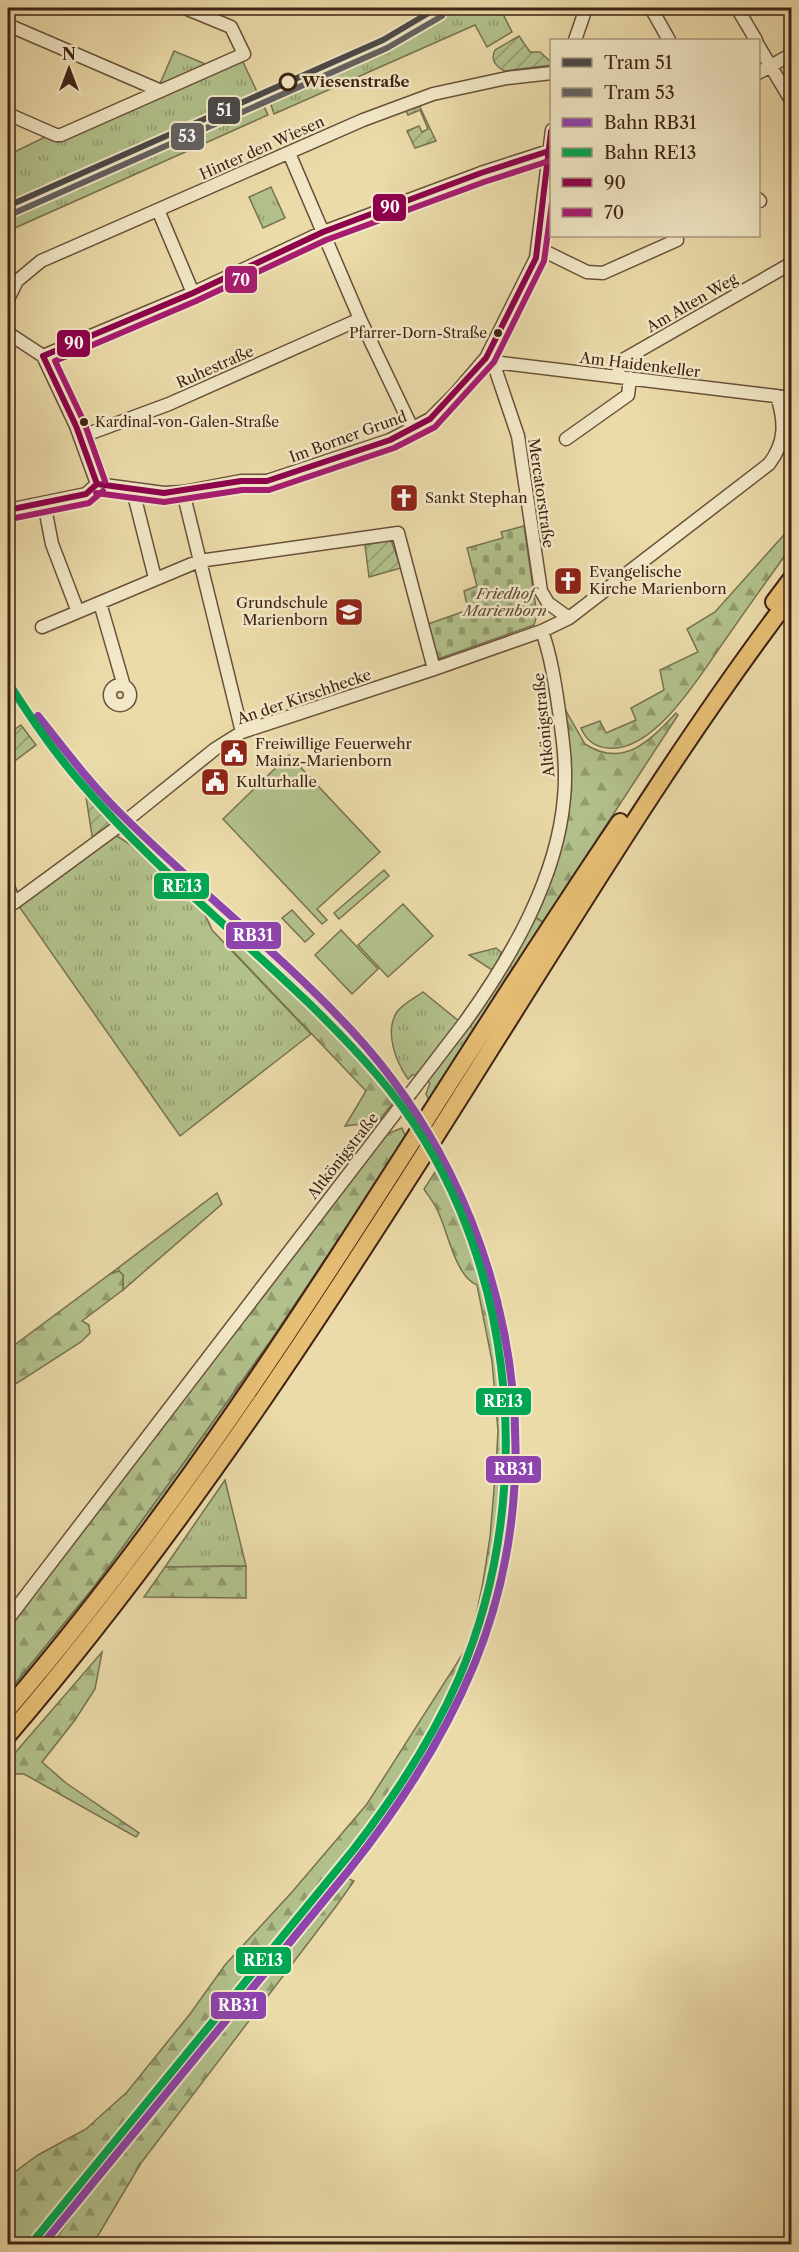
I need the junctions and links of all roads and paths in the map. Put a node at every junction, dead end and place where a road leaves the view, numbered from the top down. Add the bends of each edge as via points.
1 (185, 8) edge
2 (586, 8) edge
3 (651, 8) edge
4 (737, 8) edge
5 (8, 26) edge
6 (575, 39) edge
7 (668, 39) edge
8 (755, 39) edge
9 (760, 47) edge
10 (792, 54) edge
11 (772, 66) junction
12 (760, 72) edge
13 (550, 73) edge
14 (161, 91) junction
15 (792, 102) edge
16 (8, 114) edge
17 (550, 149) edge
18 (289, 153) junction
19 (158, 210) junction
20 (323, 232) junction
21 (677, 240) dead end
22 (538, 248) junction
23 (792, 263) edge
24 (194, 293) junction
25 (8, 299) edge
26 (360, 319) junction
27 (8, 333) edge
28 (43, 356) junction
29 (490, 360) junction
30 (617, 377) junction
31 (630, 378) junction
32 (777, 396) junction
33 (792, 398) edge
34 (413, 430) junction
35 (80, 437) junction
36 (566, 439) dead end
37 (97, 484) junction
38 (133, 491) junction
39 (183, 492) junction
40 (44, 503) junction
41 (8, 510) edge
42 (199, 561) junction
43 (792, 578) edge
44 (155, 579) junction
45 (792, 595) edge
46 (100, 603) junction
47 (78, 612) junction
48 (569, 618) junction
49 (42, 627) dead end
50 (548, 628) junction
51 (434, 669) junction
52 (124, 686) dead end
53 (242, 732) junction
54 (8, 886) edge
55 (442, 1113) junction
56 (416, 1151) junction
57 (8, 1619) edge
58 (8, 1709) edge
59 (8, 1735) edge

1 - 14 street via 231,27 244,54
2 - 6 street
3 - 7 street
4 - 8 street
5 - 14 street
9 - 11 street
10 - 11 street
11 - 12 street
11 - 15 street
13 - 18 street, Hinter den Wiesen via 433,94
14 - 16 street via 61,135
17 - 20 street
17 - 22 street, Im Borner Grund
18 - 19 street, Hinter den Wiesen
18 - 20 street
19 - 24 street
19 - 25 street, Hinter den Wiesen via 41,261 17,281
20 - 24 street
20 - 26 street
21 - 22 street via 603,273 587,272
22 - 29 street, Im Borner Grund
23 - 30 street, Am Alten Weg via 621,361
24 - 28 street
26 - 34 street
26 - 35 street, Ruhestraße via 169,404
27 - 28 street
28 - 35 street
29 - 30 street, Am Haidenkeller
29 - 34 street, Im Borner Grund via 443,408
29 - 48 street, Mercatorstraße via 518,436 541,591 548,603
30 - 31 street, Am Haidenkeller
31 - 32 street, Am Haidenkeller
31 - 36 street via 628,395
32 - 33 street, Am Haidenkeller
32 - 48 street via 784,431 769,464
34 - 39 street, Im Borner Grund via 272,480 241,481
35 - 37 street
37 - 38 street, Im Borner Grund
37 - 40 street via 86,494
38 - 39 street, Im Borner Grund
38 - 44 street
39 - 42 street
40 - 41 street
40 - 47 street via 52,544
42 - 44 street
42 - 51 street via 398,533
42 - 53 street
43 - 55 highway via 616,829
44 - 46 street
45 - 55 highway via 625,835
46 - 47 street
46 - 52 street
47 - 49 street
48 - 50 street
50 - 51 street, An der Kirschhecke
50 - 57 street, Altkönigstraße via 565,766 564,801 555,848 528,917 503,964 480,1002
51 - 53 street, An der Kirschhecke
53 - 54 street, An der Kirschhecke via 14,903
55 - 56 highway
56 - 58 highway via 174,1499 103,1594
56 - 59 highway via 307,1336 188,1508

